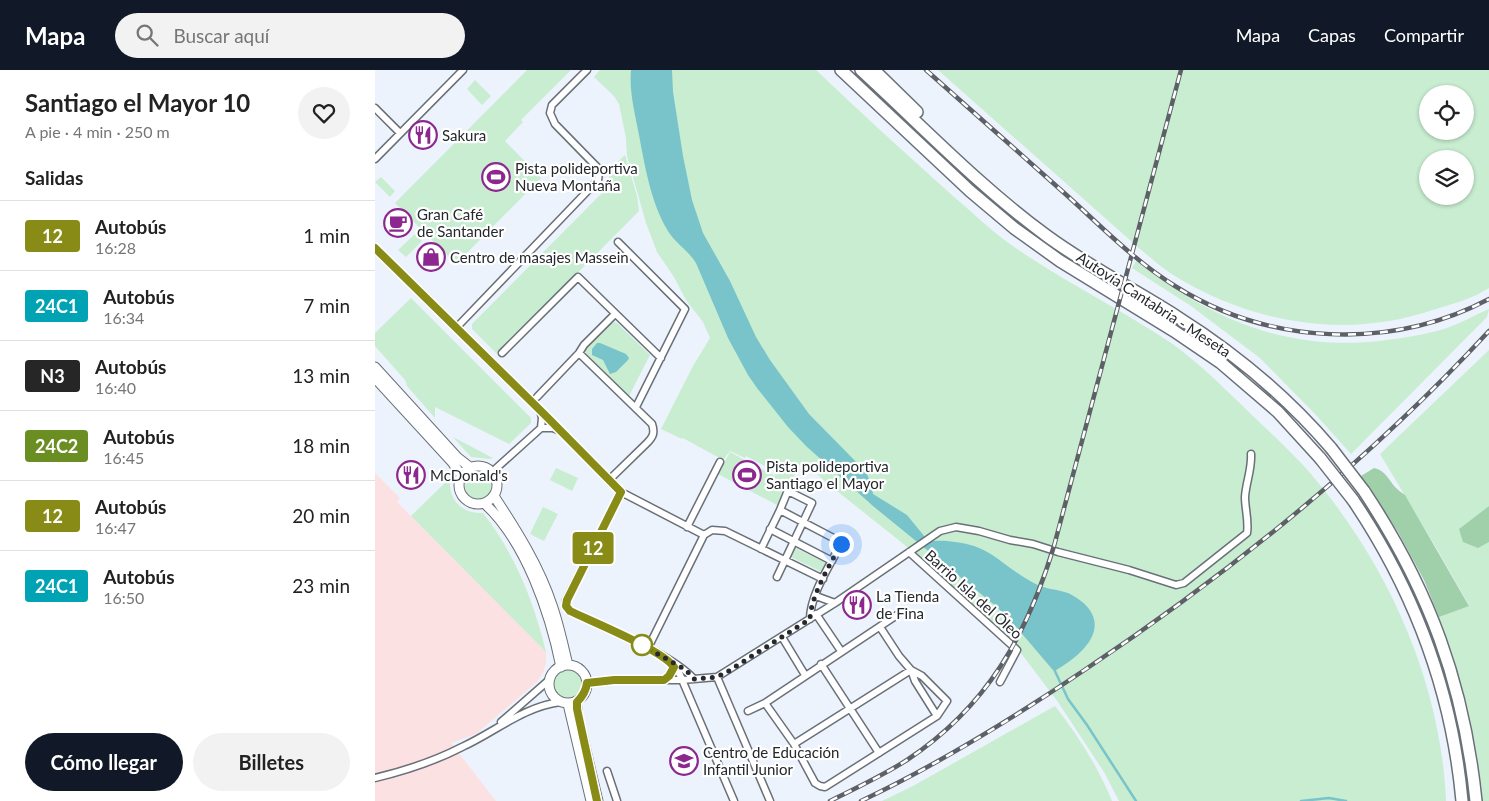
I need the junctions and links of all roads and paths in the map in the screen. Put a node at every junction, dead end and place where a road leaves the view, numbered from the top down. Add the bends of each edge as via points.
1 (463, 70) edge
2 (587, 70) edge
3 (840, 70) edge
4 (861, 70) edge
5 (874, 70) edge
6 (375, 108) edge
7 (401, 133) junction
8 (375, 159) edge
9 (1033, 225) junction
10 (618, 242) dead end
11 (376, 250) edge
12 (615, 314) junction
13 (457, 327) junction
14 (579, 352) junction
15 (502, 353) dead end
16 (661, 358) junction
17 (375, 366) edge
18 (375, 378) edge
19 (537, 398) dead end
20 (636, 407) junction
21 (540, 410) junction
22 (541, 428) junction
23 (561, 431) junction
24 (1251, 454) dead end
25 (719, 462) dead end
26 (471, 468) junction
27 (492, 472) junction
28 (462, 476) junction
29 (609, 480) junction
30 (621, 492) junction
31 (494, 496) junction
32 (484, 503) junction
33 (780, 510) junction
34 (803, 522) junction
35 (687, 527) junction
36 (770, 530) junction
37 (704, 536) junction
38 (793, 542) junction
39 (761, 549) junction
40 (912, 550) junction
41 (785, 561) junction
42 (832, 561) junction
43 (777, 577) dead end
44 (823, 580) junction
45 (815, 596) junction
46 (835, 603) junction
47 (817, 614) junction
48 (897, 615) dead end
49 (810, 619) junction
50 (880, 627) junction
51 (782, 636) junction
52 (648, 648) junction
53 (841, 651) junction
54 (669, 660) junction
55 (821, 664) junction
56 (564, 666) junction
57 (674, 667) junction
58 (911, 670) junction
59 (805, 675) junction
60 (717, 677) junction
61 (694, 679) junction
62 (549, 680) junction
63 (664, 680) junction
64 (682, 680) junction
65 (1000, 682) dead end
66 (587, 683) junction
67 (568, 702) junction
68 (765, 702) junction
69 (851, 709) junction
70 (748, 711) dead end
71 (937, 716) junction
72 (493, 729) junction
73 (794, 744) junction
74 (879, 753) junction
75 (607, 771) dead end
76 (375, 778) edge
77 (591, 801) edge
78 (597, 801) edge
79 (617, 801) edge
80 (734, 801) edge
81 (770, 801) edge
82 (1462, 801) edge
83 (1476, 801) edge

1 - 7 street
2 - 13 street via 552,105 550,115 557,127 597,167 598,180
3 - 82 highway, Autovía Cantabria - Meseta, bridge via 1014,228 1060,262 1221,363 1278,412 1321,458 1353,500 1383,548 1431,652 1451,724
4 - 9 highway, Autovía Cantabria - Meseta via 989,189
5 - 9 highway
6 - 7 street
7 - 8 street
9 - 83 highway, Autovía Cantabria - Meseta, bridge via 1226,350 1284,399 1331,448 1364,491 1400,550 1439,636 1461,708
10 - 16 street via 685,309
11 - 13 street
12 - 14 street
12 - 15 street via 578,277
12 - 16 street
13 - 21 street
14 - 19 street
14 - 20 street
16 - 20 street
17 - 26 main road via 457,457
18 - 28 main road
20 - 29 street via 652,424 653,437
21 - 22 street
21 - 23 street
22 - 23 street
22 - 27 street
23 - 29 street
24 - 40 street via 1245,496 1247,533 1176,586 1129,570 971,529 940,531
25 - 35 street
26 - 27 main road via 478,466
26 - 28 main road
27 - 31 main road via 497,484
28 - 32 main road via 460,488 466,500
29 - 30 street
30 - 35 street
30 - 52 street via 566,606 570,611
31 - 32 main road
31 - 56 main road via 543,580 553,607
32 - 56 main road via 495,513 536,583
33 - 34 street
33 - 34 street via 788,489 812,503
33 - 36 street
34 - 38 street
34 - 42 street via 839,541 841,544
35 - 37 street
36 - 38 street
36 - 39 street
37 - 39 street via 712,530 725,531
37 - 52 street
38 - 41 street
38 - 42 street
39 - 41 street
40 - 46 street
40 - 65 street, Barrio Isla del Óleo via 1017,650
41 - 43 street
41 - 44 street
42 - 44 street
44 - 45 street
45 - 46 street
45 - 49 street
46 - 47 street
47 - 49 street
47 - 53 street
48 - 50 street
49 - 51 street
50 - 53 street
50 - 58 street
51 - 59 street
51 - 60 street
52 - 54 street
53 - 55 street
54 - 57 street
54 - 61 street
55 - 59 street
55 - 69 street
56 - 62 main road via 553,672
56 - 66 main road via 577,668
57 - 63 street
57 - 64 street
58 - 69 street
58 - 71 street
58 - 71 street via 922,676 947,701
59 - 68 street
60 - 61 street
60 - 81 street
61 - 64 street
62 - 67 main road via 553,696
62 - 72 street
63 - 64 street
63 - 66 street
64 - 80 street
66 - 67 main road via 582,697
67 - 72 street via 546,704
67 - 77 main road
67 - 78 main road via 578,717
68 - 70 street
68 - 73 street
69 - 73 street
69 - 74 street
71 - 74 street
72 - 76 street via 457,750
73 - 74 street via 815,783 825,787
75 - 79 street

